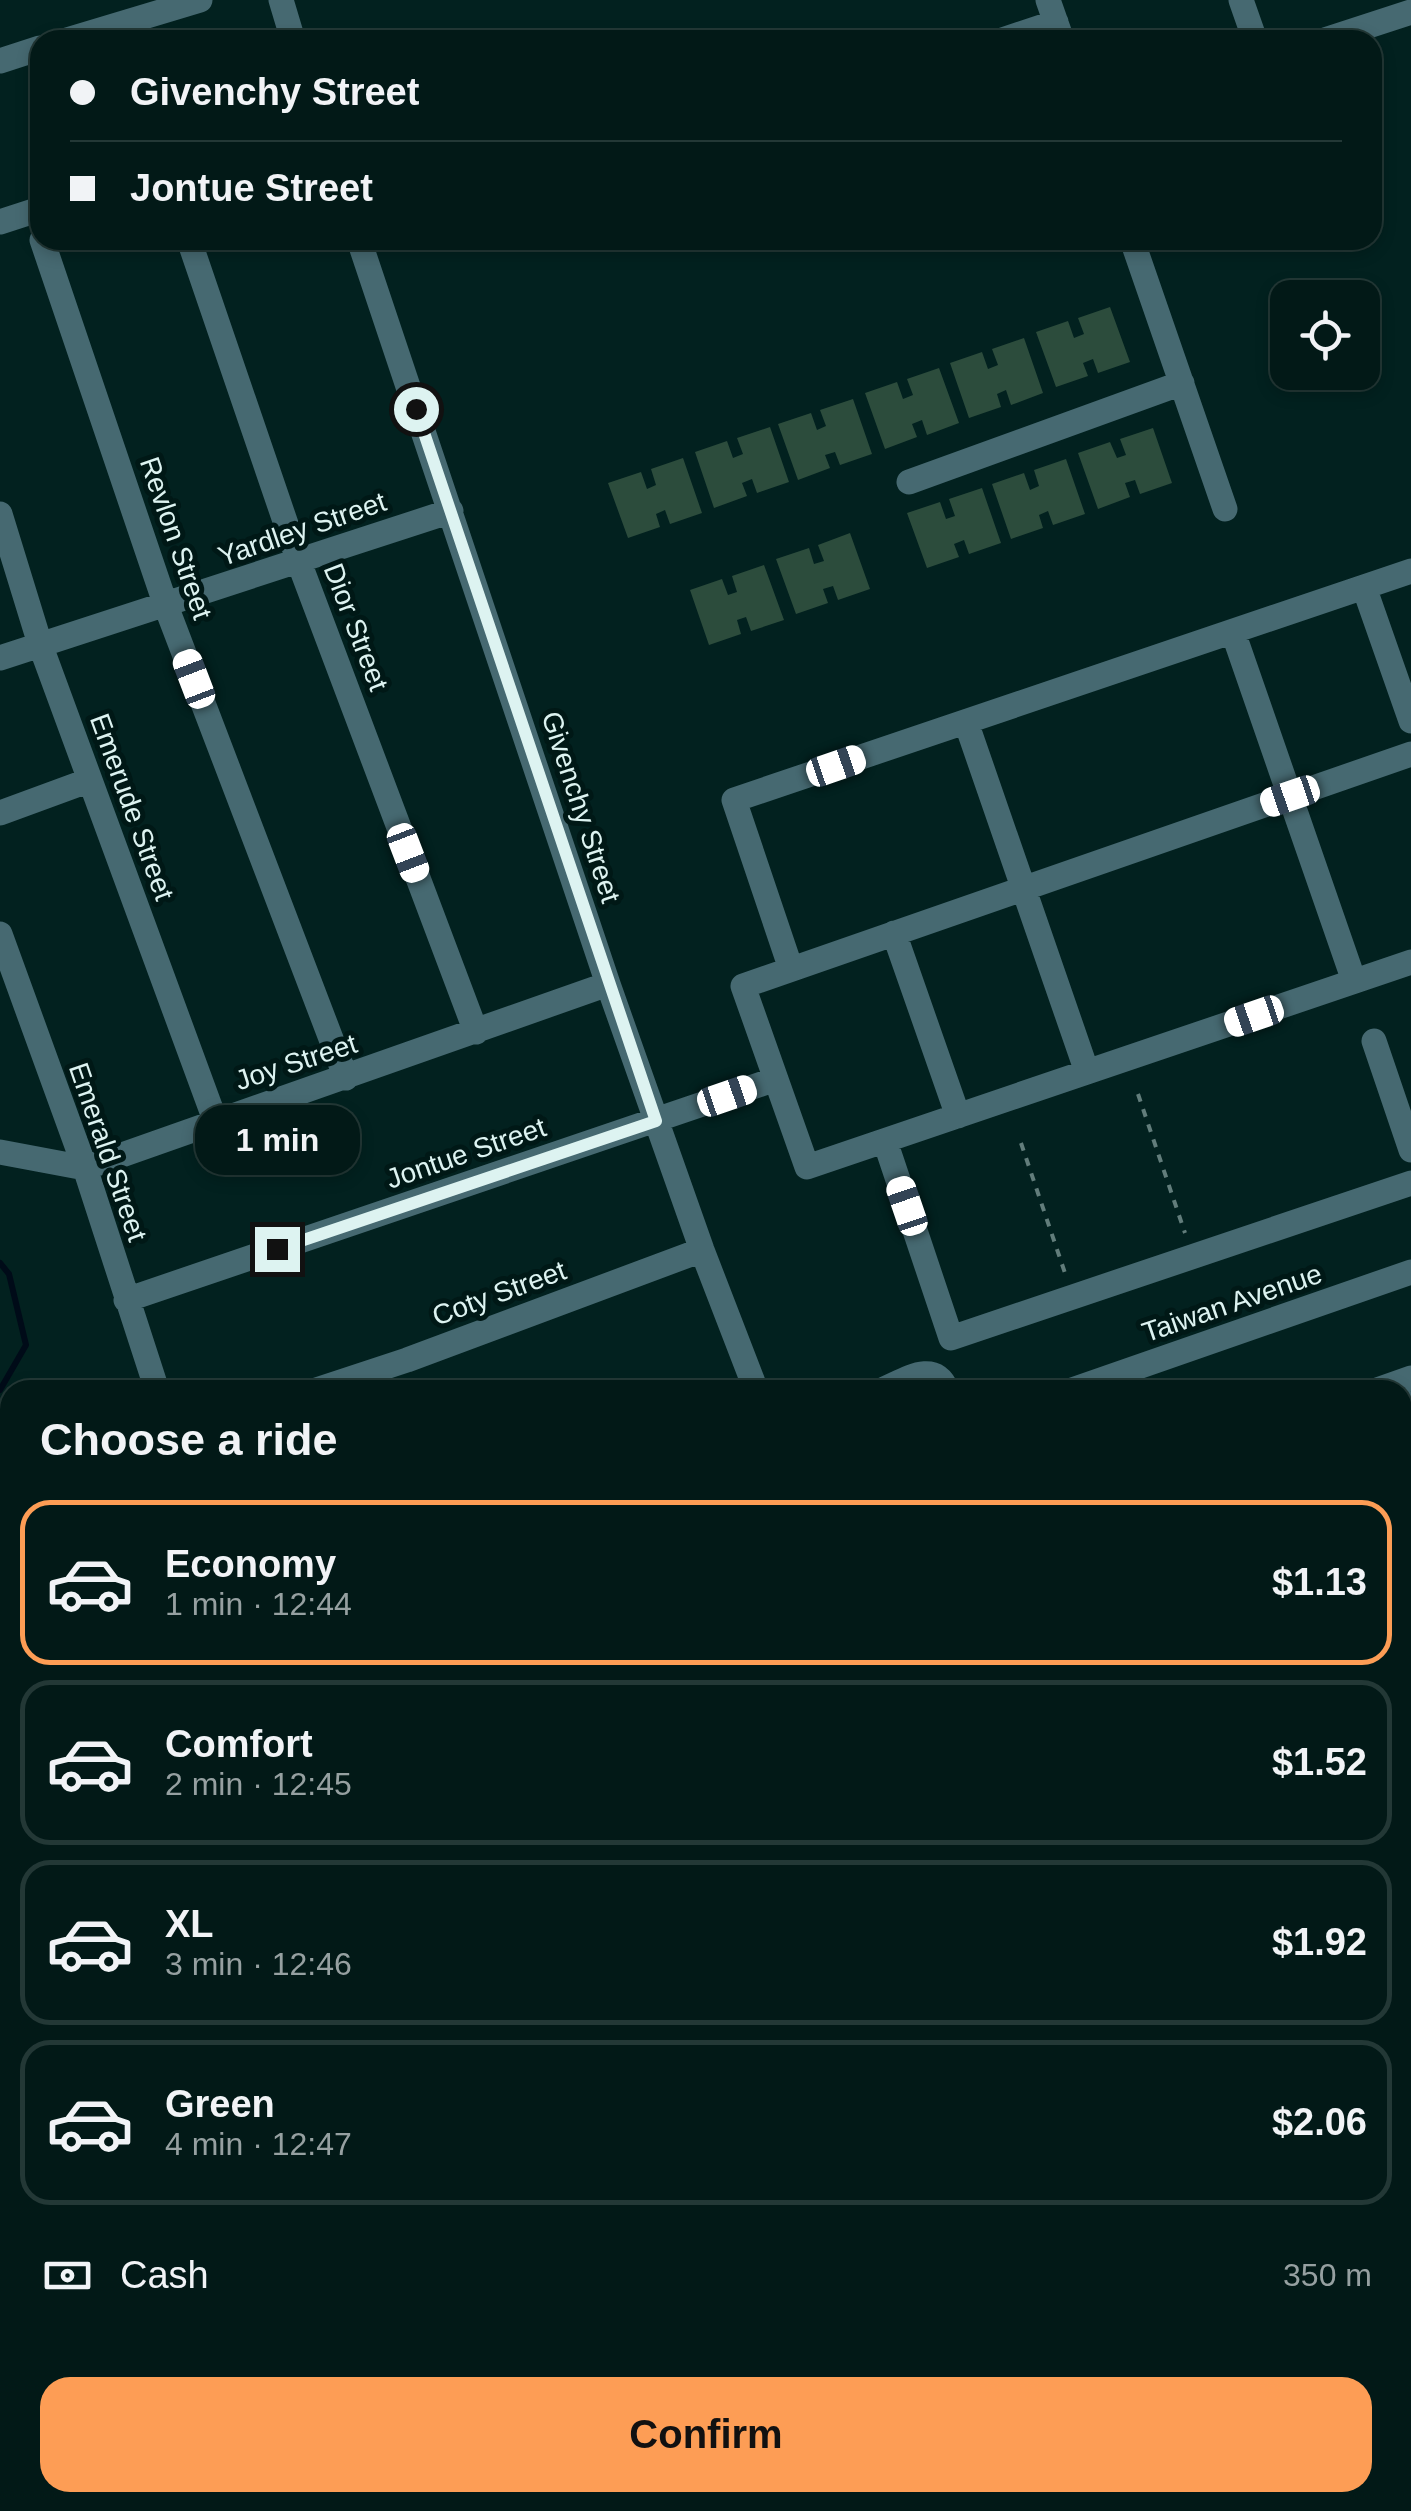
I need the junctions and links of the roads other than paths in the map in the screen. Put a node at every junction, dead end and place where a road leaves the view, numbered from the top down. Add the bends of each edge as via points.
1 (197, 0) edge
2 (281, 0) edge
3 (1242, 0) edge
4 (1411, 12) edge
5 (1055, 21) edge
6 (100, 30) edge
7 (290, 30) edge
8 (1030, 30) edge
9 (1252, 30) edge
10 (1356, 30) edge
11 (30, 51) edge
12 (0, 60) edge
13 (0, 222) edge
14 (30, 224) edge
15 (47, 250) edge
16 (192, 250) edge
17 (361, 250) edge
18 (1136, 250) edge
19 (1182, 382) junction
20 (909, 482) dead end
21 (1224, 509) dead end
22 (451, 511) junction
23 (0, 514) edge
24 (299, 562) junction
25 (1411, 571) edge
26 (1364, 587) junction
27 (166, 606) junction
28 (1233, 632) junction
29 (40, 644) junction
30 (0, 658) edge
31 (1411, 721) edge
32 (966, 722) junction
33 (1411, 754) edge
34 (90, 780) junction
35 (1290, 796) junction
36 (0, 814) edge
37 (1024, 888) junction
38 (894, 933) junction
39 (0, 934) edge
40 (1411, 962) edge
41 (791, 969) junction
42 (1354, 982) junction
43 (608, 984) junction
44 (476, 1032) junction
45 (1374, 1041) dead end
46 (1087, 1072) junction
47 (346, 1078) junction
48 (776, 1079) junction
49 (958, 1116) junction
50 (214, 1120) junction
51 (656, 1121) junction
52 (884, 1141) junction
53 (1411, 1150) edge
54 (0, 1152) edge
55 (84, 1168) junction
56 (1411, 1183) edge
57 (702, 1250) junction
58 (1411, 1272) edge
59 (126, 1300) junction
60 (154, 1380) edge
61 (344, 1380) edge
62 (752, 1380) edge
63 (908, 1380) edge
64 (943, 1380) edge
65 (1101, 1380) edge

1 - 6 street
2 - 7 street
3 - 9 street
4 - 10 street
5 - 8 street
11 - 12 street
13 - 14 street
15 - 27 street, Revlon Street
16 - 24 street, Dior Street
17 - 22 street, Givenchy Street
18 - 19 street
19 - 20 street
19 - 21 street
22 - 24 street, Yardley Street
22 - 43 street, Givenchy Street
23 - 29 street, Emerude Street
24 - 27 street, Yardley Street
24 - 44 street, Dior Street
25 - 26 street
26 - 28 street
26 - 31 street
27 - 29 street, Yardley Street
27 - 47 street, Revlon Street
28 - 32 street
28 - 35 street
29 - 30 street, Yardley Street
29 - 34 street, Emerude Street
32 - 37 street
32 - 41 street via 734,800
33 - 35 street
34 - 36 street
34 - 50 street, Emerude Street
35 - 37 street
35 - 42 street
37 - 38 street
37 - 46 street
38 - 41 street
38 - 49 street
39 - 55 street, Emerald Street
40 - 42 street
41 - 48 street via 743,986
42 - 46 street
43 - 44 street, Joy Street
43 - 51 street, Givenchy Street
44 - 47 street, Joy Street
45 - 53 street
46 - 49 street
47 - 50 street, Joy Street
48 - 51 street, Jontue Street
48 - 52 street via 807,1167
49 - 52 street
50 - 55 street, Joy Street
51 - 57 street, Givenchy Street
51 - 59 street, Jontue Street
52 - 56 street via 951,1338
54 - 55 street
55 - 59 street, Emerald Street
57 - 61 street, Coty Street
57 - 62 street, Givenchy Street
58 - 65 street, Taiwan Avenue
59 - 60 street, Emerald Street
63 - 64 street via 926,1373

